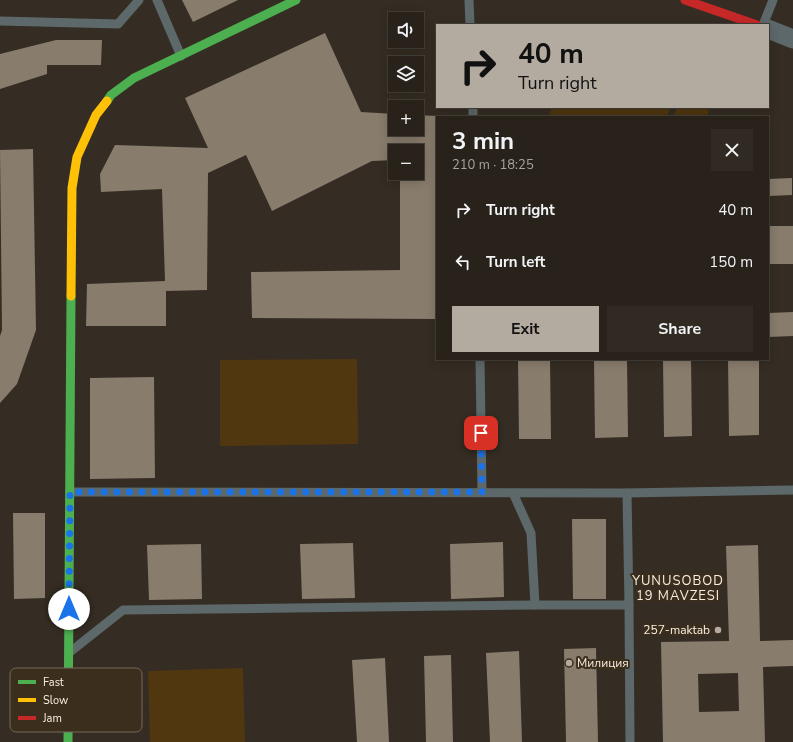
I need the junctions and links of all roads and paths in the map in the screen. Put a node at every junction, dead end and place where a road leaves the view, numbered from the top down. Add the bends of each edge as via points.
1 (139, 0) edge
2 (157, 0) edge
3 (296, 0) edge
4 (469, 0) edge
5 (686, 0) edge
6 (773, 0) edge
7 (0, 21) edge
8 (470, 24) edge
9 (754, 24) edge
10 (763, 24) edge
11 (769, 29) edge
12 (793, 39) edge
13 (182, 56) junction
14 (480, 360) edge
15 (793, 490) edge
16 (70, 492) junction
17 (482, 492) junction
18 (513, 493) junction
19 (627, 493) junction
20 (535, 605) junction
21 (629, 605) junction
22 (69, 653) junction
23 (69, 668) edge
24 (68, 732) edge
25 (68, 742) edge
26 (630, 742) edge

1 - 7 lane via 118,24
2 - 13 lane
3 - 13 street
4 - 8 lane
5 - 9 street
6 - 10 lane
11 - 12 street
13 - 16 street via 134,78 111,95 96,115 77,157 72,188
14 - 17 lane
15 - 19 lane
16 - 17 lane
16 - 22 street
17 - 18 lane
18 - 19 lane
18 - 20 lane via 531,533
19 - 21 lane
20 - 21 lane
20 - 22 lane via 123,610
21 - 26 lane
22 - 23 street
24 - 25 street

